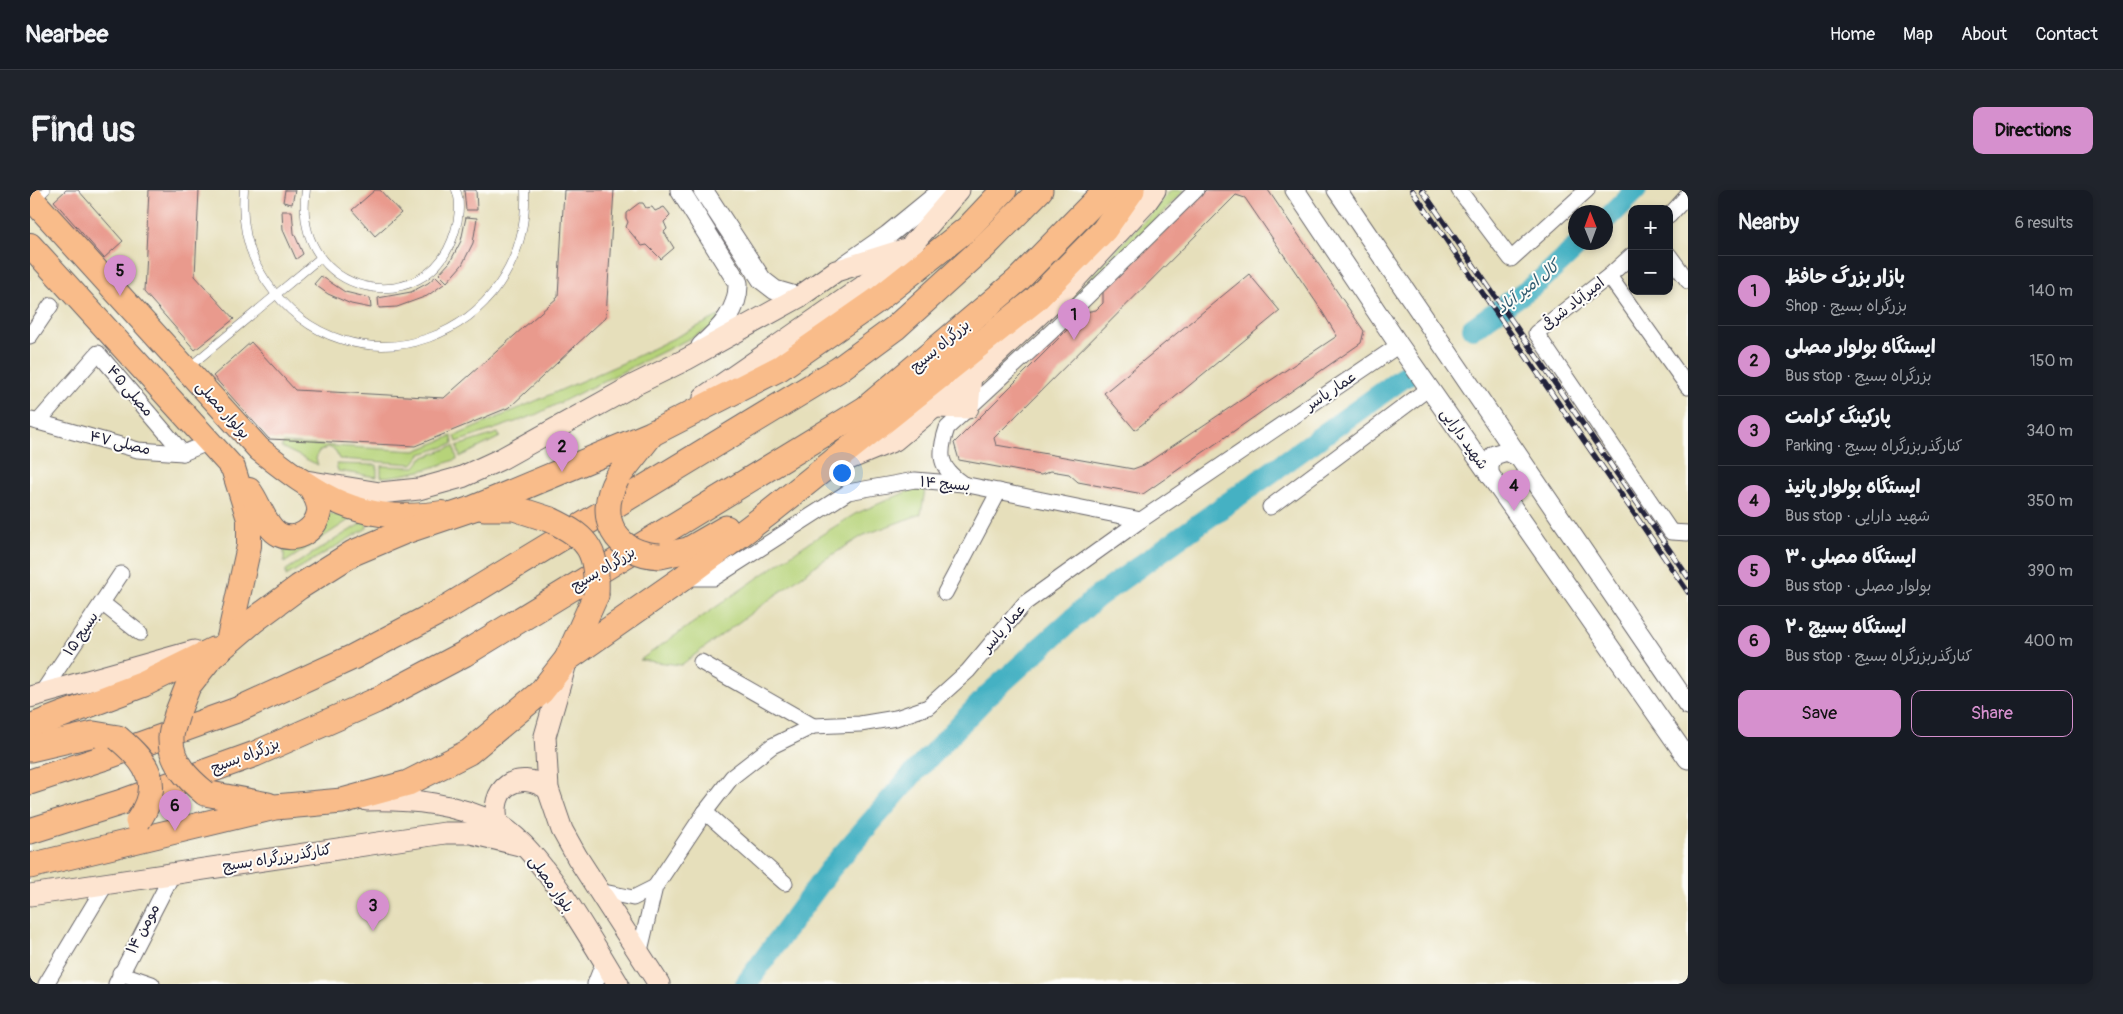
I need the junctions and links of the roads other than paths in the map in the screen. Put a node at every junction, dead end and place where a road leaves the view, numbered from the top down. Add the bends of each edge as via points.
1 (244, 190) edge
2 (306, 190) edge
3 (456, 190) edge
4 (525, 190) edge
5 (680, 190) edge
6 (702, 190) edge
7 (944, 190) edge
8 (959, 190) edge
9 (973, 190) edge
10 (1004, 190) edge
11 (1040, 190) edge
12 (1106, 190) edge
13 (1132, 190) edge
14 (1155, 190) edge
15 (1196, 190) edge
16 (1295, 190) edge
17 (1337, 190) edge
18 (1459, 190) edge
19 (1586, 190) edge
20 (1688, 195) edge
21 (37, 196) edge
22 (1673, 212) edge
23 (30, 245) edge
24 (909, 248) junction
25 (320, 258) junction
26 (1628, 259) edge
27 (1673, 261) edge
28 (743, 271) junction
29 (836, 271) junction
30 (1609, 276) junction
31 (1688, 281) edge
32 (276, 294) junction
33 (799, 298) junction
34 (51, 305) dead end
35 (30, 336) edge
36 (1399, 345) junction
37 (687, 359) junction
38 (187, 369) junction
39 (971, 376) junction
40 (1688, 386) edge
41 (1430, 388) junction
42 (935, 407) junction
43 (968, 408) junction
44 (34, 421) edge
45 (652, 434) junction
46 (210, 442) junction
47 (183, 453) junction
48 (1517, 456) junction
49 (233, 468) junction
50 (822, 470) junction
51 (1490, 475) junction
52 (304, 484) junction
53 (963, 484) junction
54 (999, 491) junction
55 (1270, 507) dead end
56 (474, 508) junction
57 (769, 513) junction
58 (1140, 520) junction
59 (1688, 533) edge
60 (121, 574) dead end
61 (682, 578) junction
62 (945, 593) dead end
63 (102, 603) junction
64 (140, 633) dead end
65 (228, 642) junction
66 (567, 659) junction
67 (701, 662) dead end
68 (35, 695) edge
69 (1688, 705) edge
70 (813, 726) junction
71 (30, 727) edge
72 (30, 749) edge
73 (1688, 759) edge
74 (30, 782) edge
75 (548, 789) junction
76 (342, 801) junction
77 (275, 807) junction
78 (705, 812) junction
79 (498, 825) junction
80 (30, 831) edge
81 (524, 846) junction
82 (79, 855) junction
83 (30, 866) edge
84 (172, 875) junction
85 (786, 883) dead end
86 (106, 884) junction
87 (655, 887) junction
88 (599, 891) junction
89 (30, 896) edge
90 (639, 955) junction
91 (604, 961) junction
92 (118, 979) edge
93 (46, 984) edge
94 (152, 984) edge
95 (595, 984) edge
96 (618, 984) edge
97 (659, 984) edge

1 - 32 lane via 247,239 261,274
2 - 25 lane via 303,216 309,241
3 - 25 lane via 459,220 451,245 436,266 416,281 391,288 366,287 342,278
4 - 32 lane via 525,218 519,246 503,281 478,310 446,331 390,345 352,341 316,328 292,311
5 - 28 street
6 - 28 street
7 - 29 street
8 - 24 main road
9 - 24 main road
10 - 45 highway via 968,228 876,301 780,368
11 - 74 highway via 985,246 895,328 838,370 441,611 353,657 238,710
12 - 80 highway, بزرگراه بسیج via 1018,280 865,409 464,654 375,702 256,754
13 - 50 highway via 1104,230 1035,300
14 - 39 main road via 1066,289
15 - 43 street
16 - 36 street, شهید دارایی
17 - 48 street
18 - 19 street via 1511,259
20 - 22 street
21 - 38 main road, بولوار مصلی
23 - 46 main road, بولوار مصلی
24 - 29 main road
24 - 45 main road via 860,288
25 - 32 lane
26 - 30 street, امیرآباد شرقی
27 - 31 street
28 - 33 street via 775,290
28 - 37 street via 734,306 720,329
29 - 33 main road
30 - 40 street
30 - 59 street, امیرآباد شرقی via 1536,333 1671,532
32 - 38 lane
33 - 37 main road
34 - 35 street
36 - 41 street, شهید دارایی
36 - 58 street, عمار یاسر
37 - 52 main road via 462,477 419,489 380,493
38 - 52 main road, بولوار مصلی via 259,449
39 - 42 main road
39 - 43 main road
41 - 51 street, شهید دارایی
41 - 55 street
42 - 43 main road
42 - 50 main road via 895,440
43 - 53 street via 947,428 941,445 946,470
44 - 47 street, مصلی ۴۷ via 138,450
44 - 47 street, مصلی ۴۵ via 98,353
45 - 56 highway
45 - 57 highway, bridge via 616,478 607,504 613,532 633,551 646,556 660,556 688,550 749,515
46 - 47 street, مصلی ۴۷
46 - 49 main road, بولوار مصلی
48 - 51 street via 1507,451 1494,455
48 - 69 street
49 - 52 main road via 271,527 280,535 304,534 313,526 319,512 318,500
49 - 65 main road, بولوار مصلی via 249,518 249,546
50 - 57 highway
51 - 73 street, شهید دارایی
52 - 56 main road, بولوار مصلی via 358,510 395,516
53 - 54 street, بسیج ۱۴
53 - 61 street, بسیج ۱۴ via 915,480 848,492 714,578
54 - 58 street, بسیج ۱۴
54 - 62 street
56 - 65 highway via 353,553 299,587
56 - 66 highway, bridge via 514,508 551,520 574,531 589,549 597,571 596,595
57 - 61 highway
58 - 70 street, عمار یاسر via 1025,603 968,671 928,707 896,718 860,724
60 - 63 street, بسیج ۱۵
61 - 66 highway
63 - 64 street
63 - 68 street, بسیج ۱۵
65 - 68 main road
65 - 71 highway via 144,684
65 - 77 highway, bridge via 188,686 176,714 171,738 175,760 188,779 205,793
66 - 75 main road via 545,736
66 - 76 highway via 541,692 469,752 408,783
67 - 70 street
70 - 78 street, عمار یاسر via 772,746 732,777
72 - 82 highway, bridge via 94,734 118,738 140,757 147,768 151,796 138,821
75 - 79 main road via 536,781 521,779 507,785 498,796 494,810
75 - 88 main road via 562,830
76 - 77 highway
76 - 79 main road, بلوار مصلی via 402,799 449,805
77 - 82 highway
78 - 85 street
78 - 87 street, عمار یاسر
79 - 81 main road, بلوار مصلی
81 - 84 main road, کنارگذربزرگراه بسیج via 471,833 445,833
81 - 91 main road, بلوار مصلی via 541,864
82 - 83 highway
84 - 86 main road, کنارگذربزرگراه بسیج
84 - 92 street, مومن ۱۴
86 - 89 main road, کنارگذربزرگراه بسیج
86 - 93 street
87 - 88 street via 633,898
87 - 90 street
88 - 90 main road
90 - 97 main road
91 - 95 street
91 - 96 main road, بلوار مصلی
92 - 94 street

